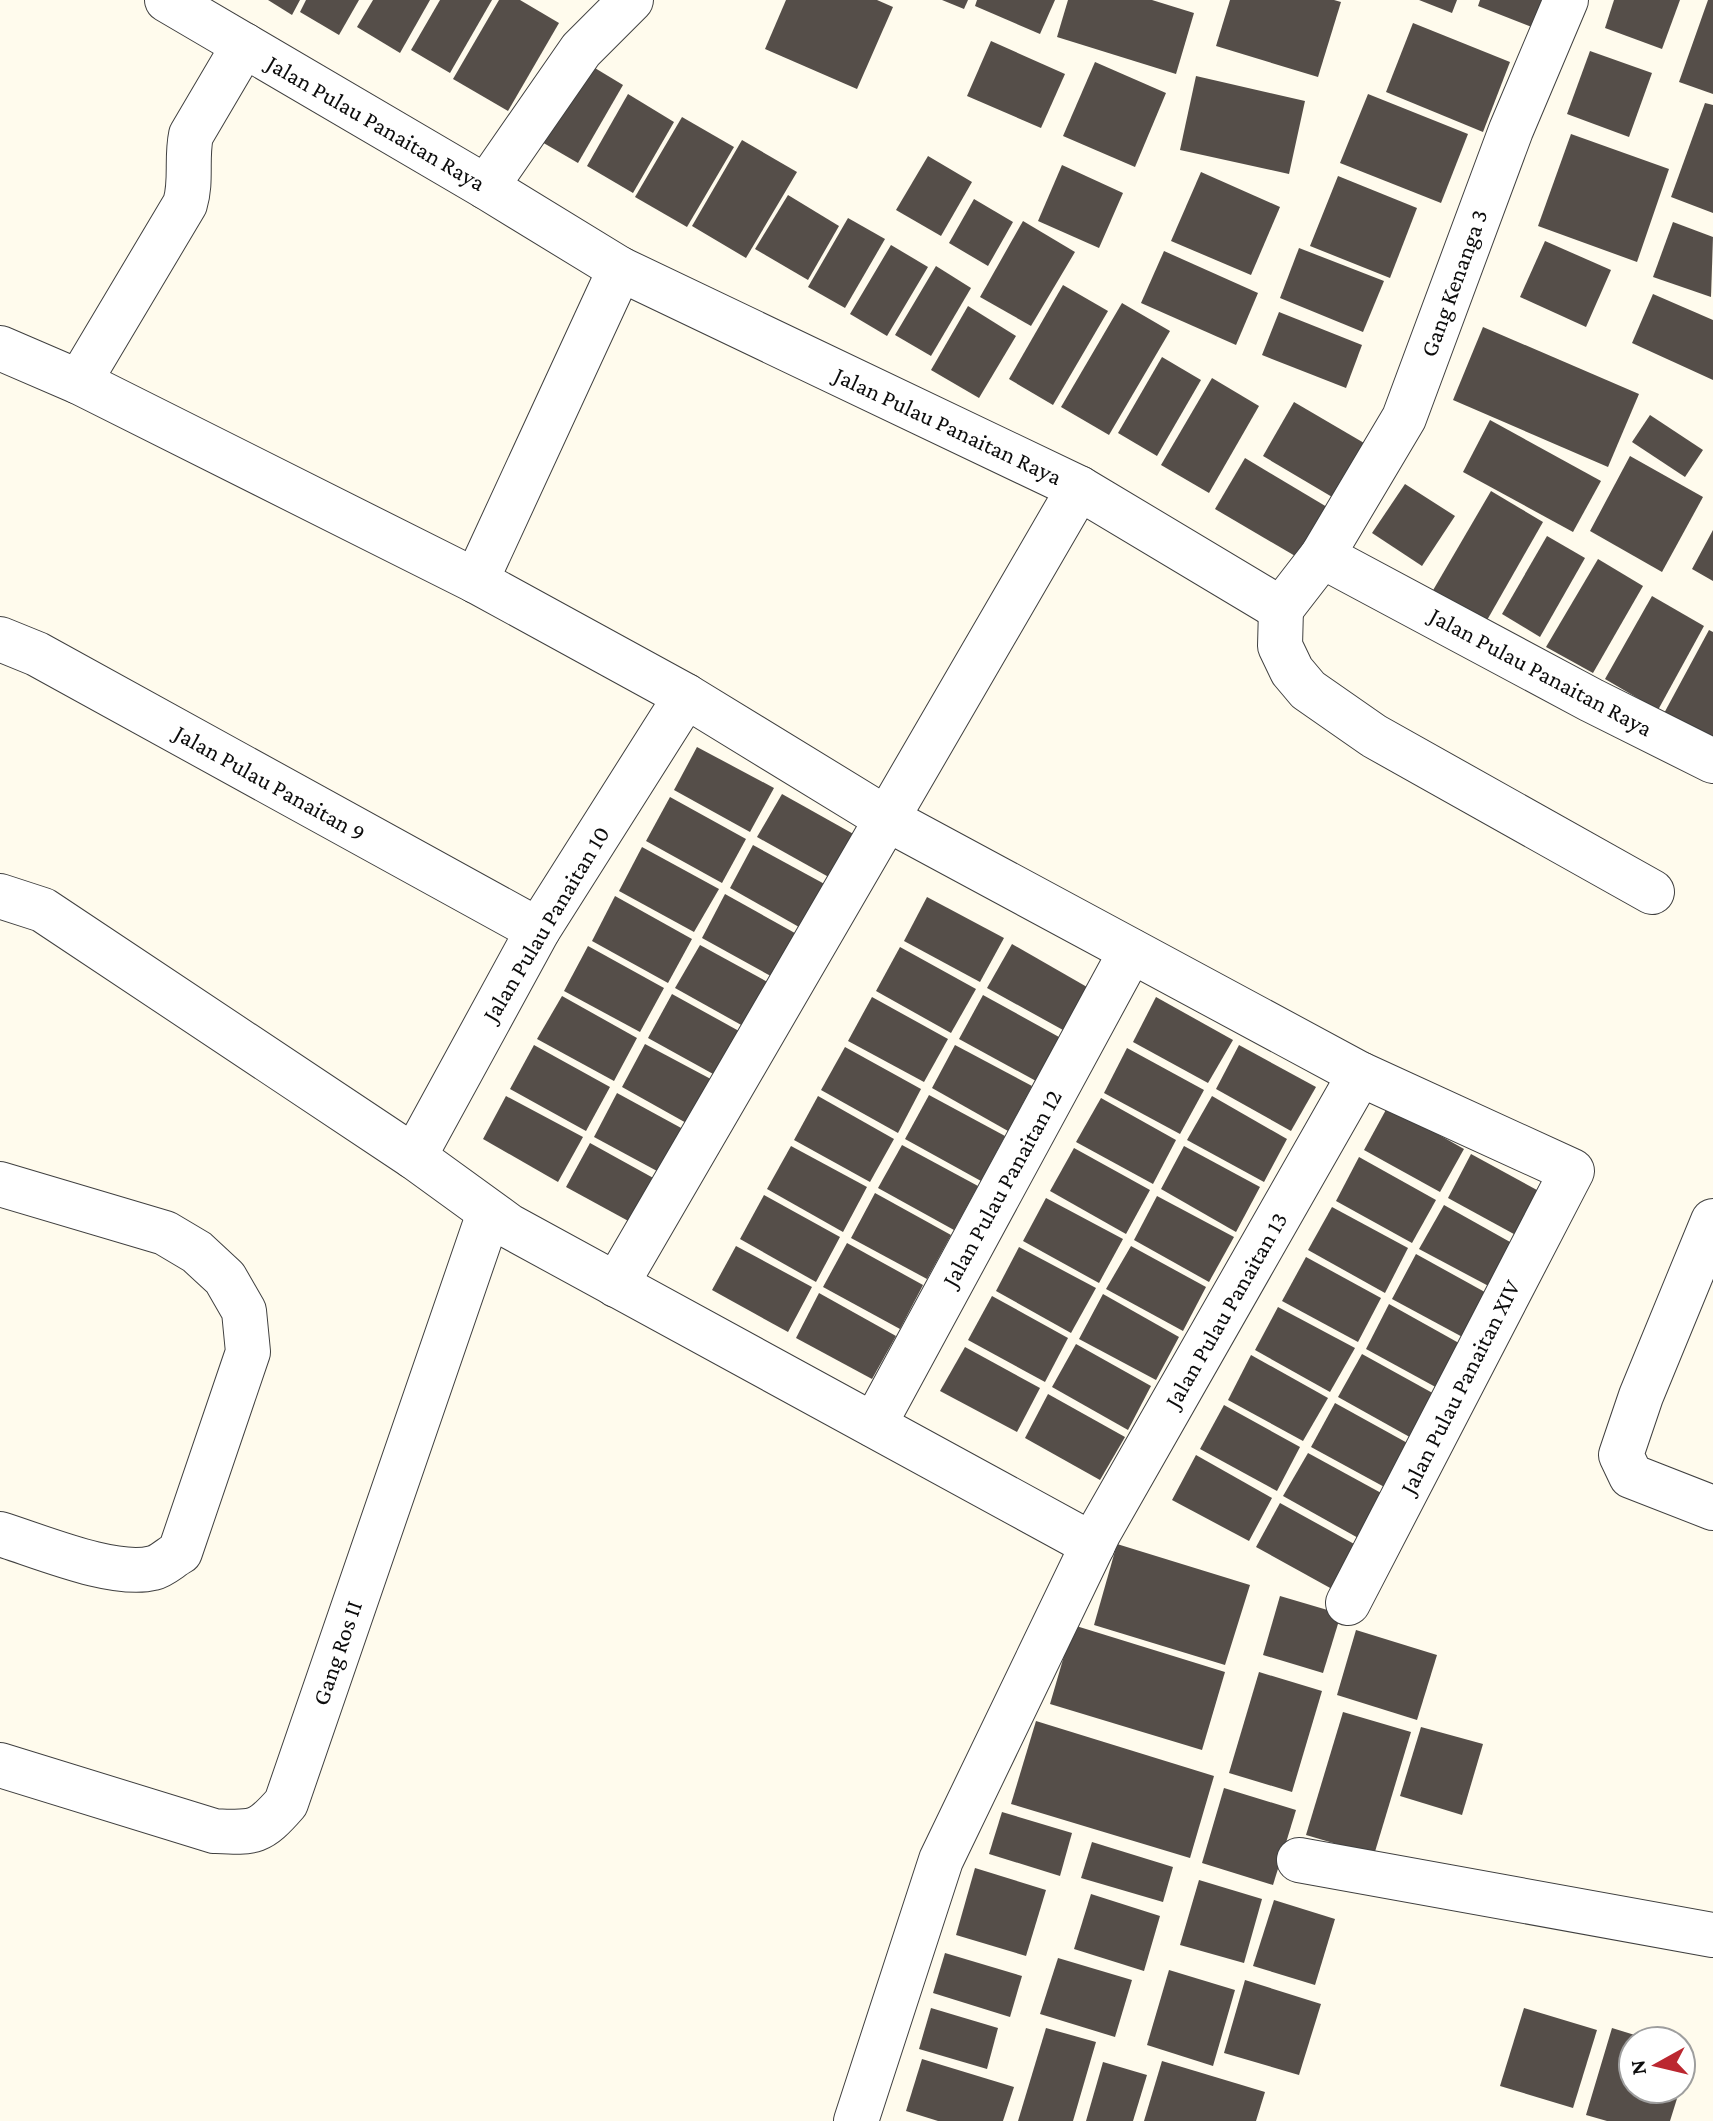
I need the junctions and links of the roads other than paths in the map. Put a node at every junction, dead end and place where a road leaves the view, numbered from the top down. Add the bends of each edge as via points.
1 (167, 0) edge
2 (631, 0) edge
3 (1566, 0) edge
4 (244, 45) junction
5 (486, 187) junction
6 (620, 269) junction
7 (0, 348) edge
8 (79, 382) junction
9 (1079, 488) junction
10 (1322, 556) junction
11 (476, 581) junction
12 (1281, 609) junction
13 (0, 639) edge
14 (686, 696) junction
15 (1713, 761) edge
16 (887, 819) junction
17 (1652, 892) dead end
18 (0, 896) edge
19 (538, 930) junction
20 (1131, 951) junction
21 (1360, 1074) junction
22 (414, 1157) junction
23 (0, 1184) edge
24 (489, 1213) junction
25 (1713, 1221) edge
26 (616, 1285) junction
27 (874, 1425) junction
28 (1713, 1508) edge
29 (0, 1534) edge
30 (1093, 1545) junction
31 (1348, 1603) dead end
32 (0, 1765) edge
33 (1299, 1860) dead end
34 (1713, 1935) edge
35 (856, 2121) edge

1 - 4 street, Jalan Pulau Panaitan Raya
2 - 5 street via 581,50
3 - 10 street, Gang Kenanga 3 via 1511,130 1404,418
4 - 5 street, Jalan Pulau Panaitan Raya
4 - 8 street via 191,135 185,204
5 - 6 street, Jalan Pulau Panaitan Raya
6 - 9 street, Jalan Pulau Panaitan Raya
6 - 11 street
7 - 8 street
8 - 11 street
9 - 12 street, Jalan Pulau Panaitan Raya
9 - 16 street
10 - 12 street
10 - 15 street, Jalan Pulau Panaitan Raya
11 - 14 street
12 - 17 street via 1280,646 1308,690 1374,736
13 - 19 street, Jalan Pulau Panaitan 9 via 37,654
14 - 16 street
14 - 19 street, Jalan Pulau Panaitan 10
16 - 20 street
16 - 26 street
18 - 22 street via 43,910
19 - 22 street, Jalan Pulau Panaitan 10
20 - 21 street
20 - 27 street, Jalan Pulau Panaitan 12
21 - 30 street, Jalan Pulau Panaitan 13
21 - 31 street, Jalan Pulau Panaitan XIV via 1572,1171
22 - 24 street
23 - 29 street via 165,1233 197,1252 225,1278 244,1311 248,1352 180,1552 155,1568 129,1571
24 - 26 street
24 - 32 street, Gang Ros II via 286,1803 265,1827 245,1833 214,1831
25 - 28 street via 1621,1455 1631,1476
26 - 27 street
27 - 30 street
30 - 35 street, Jalan Pulau Panaitan 13 via 941,1860
33 - 34 street

